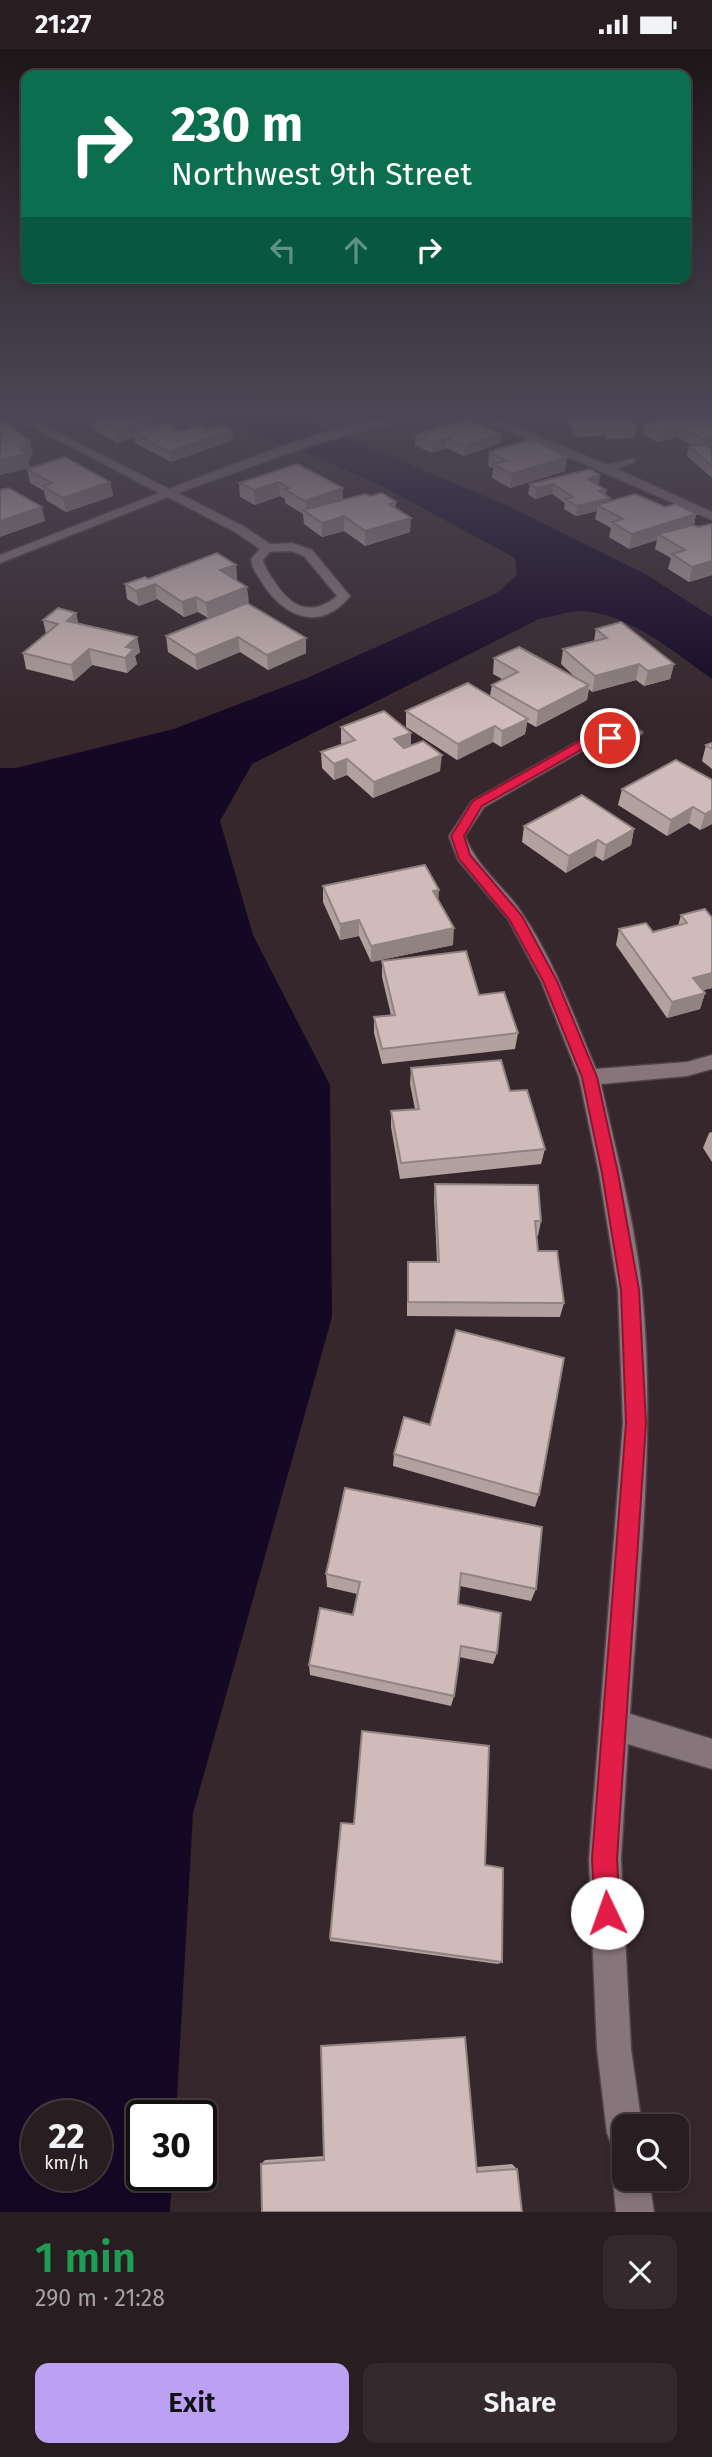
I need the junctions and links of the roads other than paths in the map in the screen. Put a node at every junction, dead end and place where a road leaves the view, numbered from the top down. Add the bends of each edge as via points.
1 (120, 513) edge
2 (207, 513) edge
3 (267, 548) junction
4 (0, 559) edge
5 (636, 732) dead end
6 (712, 1062) edge
7 (589, 1077) junction
8 (615, 1725) junction
9 (712, 1754) edge
10 (623, 2114) edge
11 (632, 2191) edge
12 (635, 2212) edge

1 - 4 street
2 - 3 street
3 - 3 street via 292,547 308,553 344,596 321,612 288,607 258,567 257,559
5 - 7 street via 584,744 478,804 457,836 464,856 515,916 550,981
6 - 7 street via 687,1069
7 - 8 street via 630,1290 635,1410
8 - 9 street
8 - 10 street via 605,1859 614,2049
11 - 12 street

